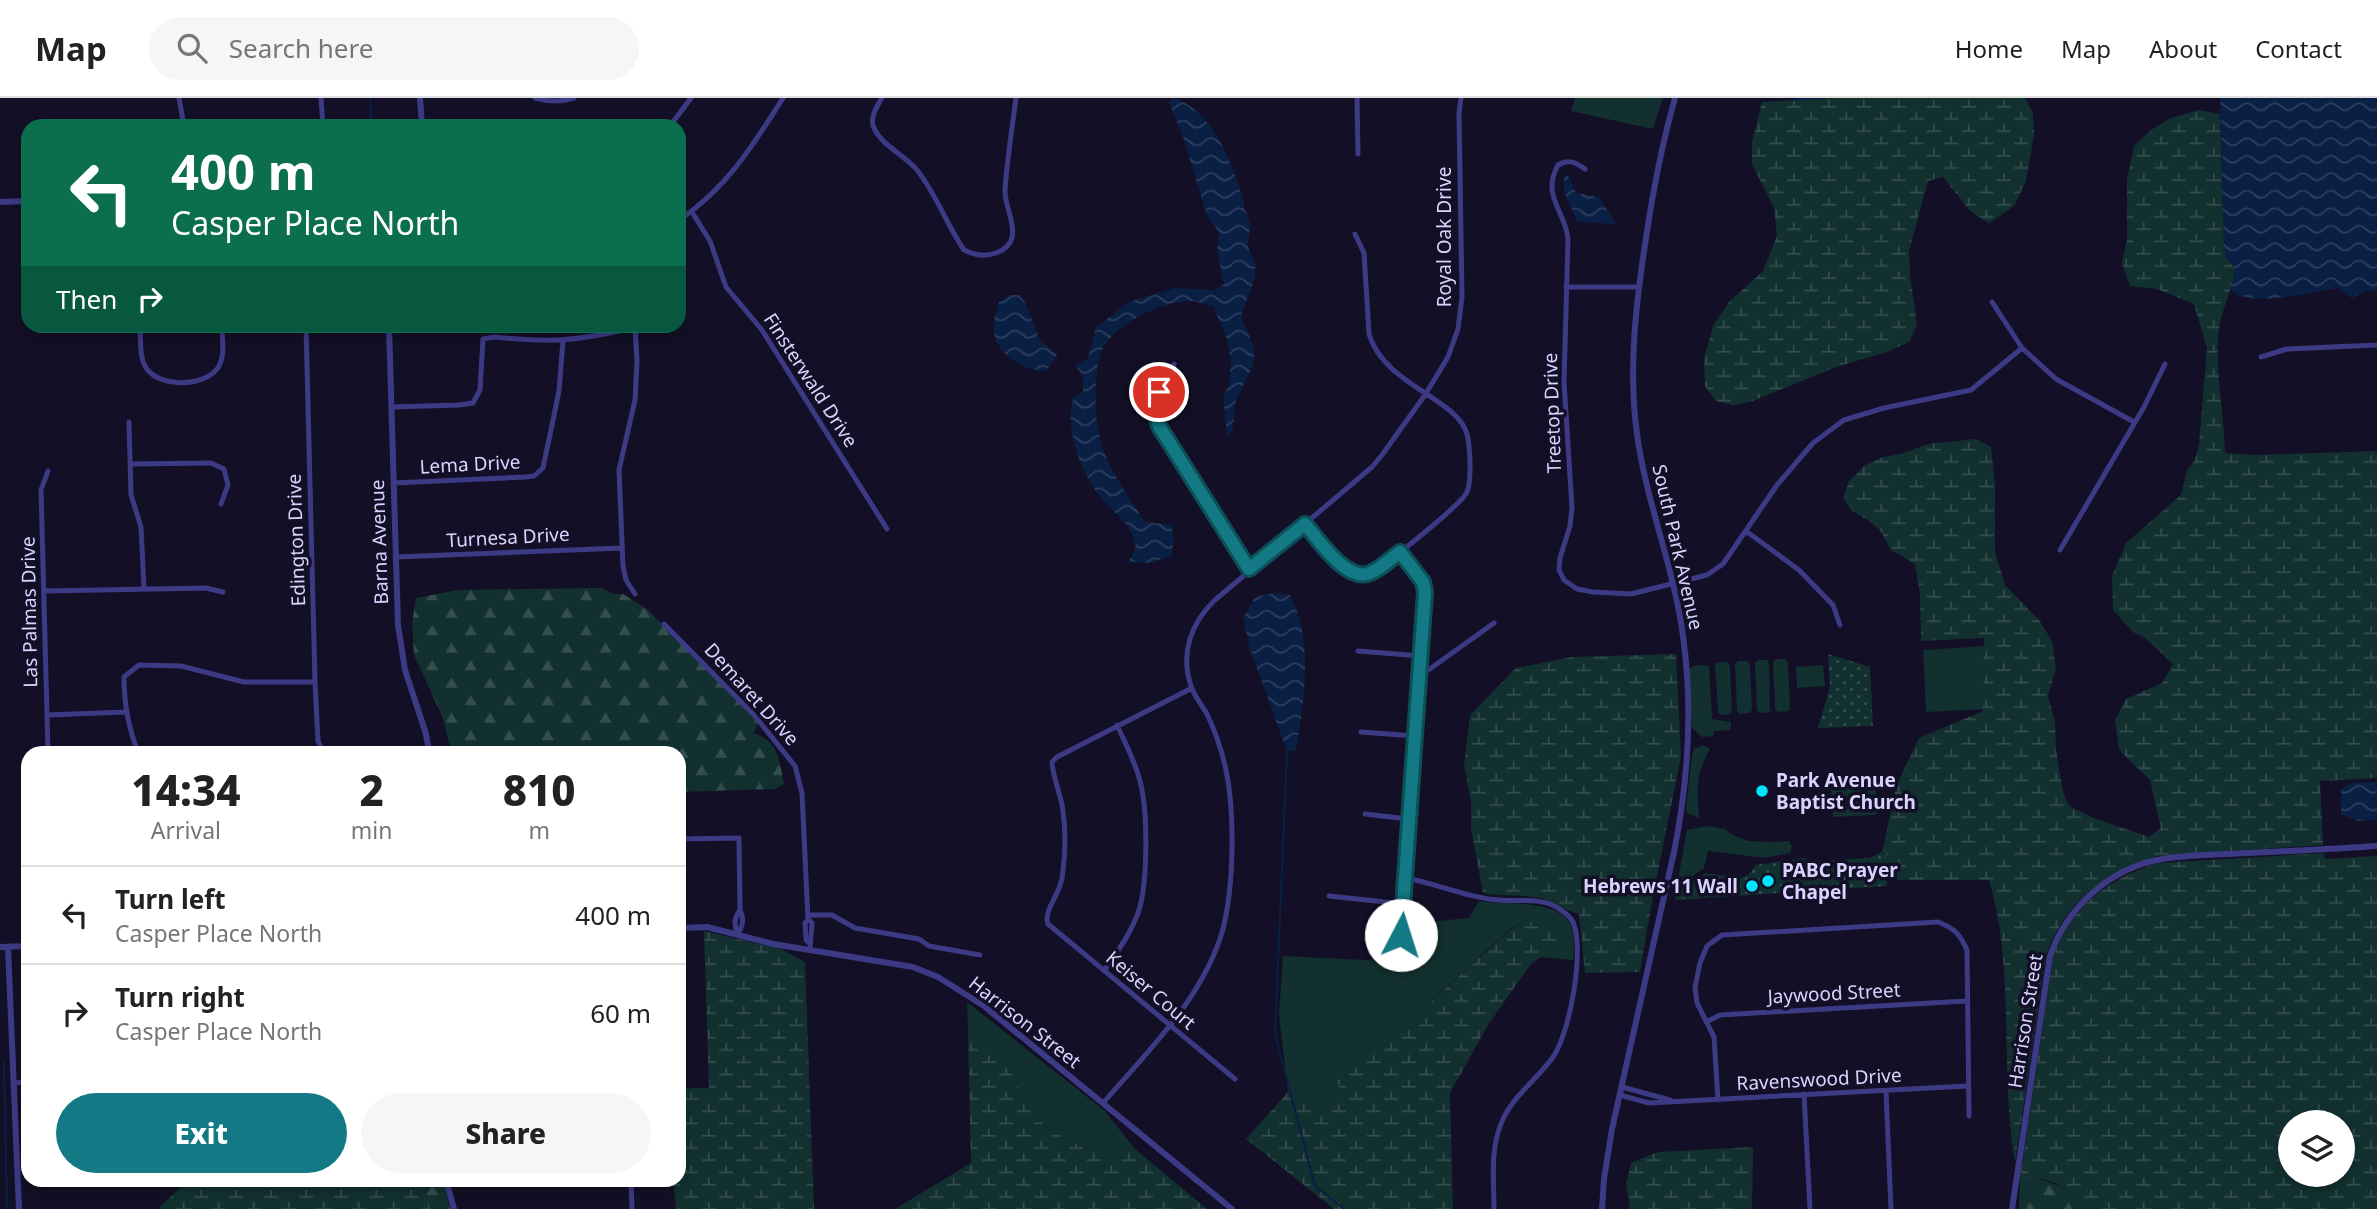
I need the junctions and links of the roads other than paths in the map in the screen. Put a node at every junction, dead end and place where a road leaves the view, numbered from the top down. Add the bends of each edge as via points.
1 (179, 98) edge
2 (321, 98) edge
3 (421, 98) edge
4 (535, 98) edge
5 (574, 98) edge
6 (691, 98) edge
7 (783, 98) edge
8 (882, 98) edge
9 (1016, 98) edge
10 (1357, 98) edge
11 (1461, 98) edge
12 (1675, 98) edge
13 (183, 119) edge
14 (322, 119) edge
15 (422, 119) edge
16 (675, 119) edge
17 (1359, 154) dead end
18 (1585, 169) dead end
19 (21, 201) edge
20 (0, 202) edge
21 (692, 212) junction
22 (686, 216) edge
23 (1355, 234) dead end
24 (1566, 287) junction
25 (1638, 287) junction
26 (1992, 302) dead end
27 (141, 333) edge
28 (222, 333) edge
29 (306, 333) edge
30 (389, 333) edge
31 (612, 333) edge
32 (635, 333) edge
33 (563, 341) junction
34 (2377, 345) edge
35 (2022, 348) junction
36 (2261, 357) dead end
37 (1174, 364) dead end
38 (2165, 364) dead end
39 (1425, 395) junction
40 (391, 407) junction
41 (129, 422) dead end
42 (2134, 422) junction
43 (130, 464) junction
44 (48, 471) dead end
45 (393, 483) junction
46 (221, 504) dead end
47 (1305, 524) junction
48 (887, 528) dead end
49 (1746, 531) junction
50 (622, 548) junction
51 (2060, 550) dead end
52 (1400, 552) junction
53 (395, 558) junction
54 (1249, 569) junction
55 (1672, 583) junction
56 (144, 589) junction
57 (45, 591) junction
58 (223, 592) dead end
59 (635, 594) dead end
60 (1494, 623) dead end
61 (664, 624) dead end
62 (1840, 625) dead end
63 (1358, 651) dead end
64 (1421, 656) junction
65 (1420, 676) junction
66 (315, 682) junction
67 (1192, 688) junction
68 (126, 712) junction
69 (47, 715) junction
70 (1117, 725) junction
71 (1361, 732) dead end
72 (1415, 736) junction
73 (48, 746) edge
74 (135, 746) edge
75 (320, 746) edge
76 (428, 746) edge
77 (1365, 814) dead end
78 (1408, 819) junction
79 (686, 839) edge
80 (2377, 846) edge
81 (1406, 878) junction
82 (1329, 896) dead end
83 (1404, 904) junction
84 (808, 917) junction
85 (686, 928) edge
86 (738, 933) junction
87 (1401, 935) dead end
88 (21, 946) edge
89 (810, 946) junction
90 (0, 947) edge
91 (8, 947) junction
92 (980, 956) dead end
93 (1104, 971) junction
94 (1966, 1001) junction
95 (1706, 1022) junction
96 (1170, 1026) junction
97 (1235, 1079) dead end
98 (21, 1082) edge
99 (14, 1083) junction
100 (1967, 1086) junction
101 (1622, 1087) junction
102 (1886, 1091) junction
103 (1804, 1094) junction
104 (1620, 1095) junction
105 (1718, 1100) junction
106 (1673, 1101) junction
107 (1103, 1103) junction
108 (1969, 1116) dead end
109 (448, 1187) edge
110 (631, 1187) edge
111 (19, 1209) edge
112 (454, 1209) edge
113 (632, 1209) edge
114 (1232, 1209) edge
115 (1494, 1209) edge
116 (1602, 1209) edge
117 (1810, 1209) edge
118 (1891, 1209) edge
119 (2012, 1209) edge

1 - 13 street
2 - 14 street
3 - 15 street
4 - 5 street
6 - 16 street
7 - 21 street via 744,158
8 - 9 street via 872,122 874,129 934,193 964,250 986,255 1002,250 1013,230 1005,194
10 - 17 street
11 - 39 street, Royal Oak Drive via 1460,317 1453,345
12 - 25 street, South Park Avenue via 1656,171
18 - 24 street, Treetop Drive via 1574,162 1558,165 1551,184 1567,233
19 - 20 street
21 - 22 street
21 - 48 street, Finsterwald Drive via 710,241 726,287 763,331
23 - 39 street via 1364,253 1373,345 1382,361
24 - 25 street
24 - 55 street, Treetop Drive via 1564,382 1572,508 1559,570 1577,589 1593,592 1631,594
25 - 55 street, South Park Avenue via 1633,343 1637,434
26 - 35 street
27 - 28 street via 144,365 155,377 196,381 217,368 223,354
29 - 66 street, Edington Drive
30 - 40 street, Barna Avenue
31 - 33 street
32 - 50 street via 635,400 619,470
33 - 40 street via 483,339 480,390 473,402
33 - 45 street, Lema Drive via 559,391 540,472 525,477
34 - 36 street via 2287,349
35 - 42 street via 2056,379
35 - 49 street via 1971,390 1844,420 1813,443
37 - 54 street via 1157,398 1156,419
38 - 42 street
39 - 47 street, Royal Oak Drive via 1382,455
39 - 52 street via 1455,415 1466,431 1469,487 1462,501
40 - 45 street, Barna Avenue
41 - 43 street
42 - 51 street
43 - 46 street via 211,463 225,469 228,485
43 - 56 street via 131,495 141,527
44 - 57 street, Las Palmas Drive via 41,490
45 - 53 street, Barna Avenue
47 - 52 street via 1352,572 1367,574
47 - 54 street, Royal Oak Drive
49 - 55 street via 1723,564 1707,575
49 - 62 street via 1800,570 1833,605
50 - 53 street, Turnesa Drive
50 - 59 street via 626,580
52 - 64 street via 1423,582
53 - 76 street, Barna Avenue via 405,670
54 - 67 street, Royal Oak Drive via 1196,621 1188,646
55 - 101 street, South Park Avenue via 1683,636 1687,764 1676,841
56 - 57 street
56 - 58 street
57 - 69 street, Las Palmas Drive
60 - 65 street
61 - 84 street, Demaret Drive via 754,715 795,766 802,793
63 - 64 street
64 - 65 street
65 - 72 street
66 - 68 street via 244,682 181,666 139,666 124,677
66 - 75 street, Edington Drive
67 - 70 street
67 - 96 street, Royal Oak Drive via 1208,716 1227,778 1229,889 1219,941
68 - 69 street
68 - 74 street
69 - 73 street, Las Palmas Drive
70 - 93 street via 1141,784 1145,879 1139,911
70 - 93 street, Keiser Court via 1052,762 1064,813 1064,857 1058,893 1046,914 1048,924
71 - 72 street
72 - 78 street
77 - 78 street
78 - 81 street
79 - 86 street via 739,838 743,916
80 - 119 street, Harrison Street via 2158,860 2120,874 2088,897 2057,934 2050,956
81 - 83 street
81 - 115 street via 1476,897 1556,906 1572,919 1577,936 1569,1020 1555,1056 1507,1111 1499,1127
82 - 83 street
83 - 87 street
84 - 89 street, Demaret Drive
84 - 92 street via 832,915 855,928
85 - 86 street, Harrison Street
86 - 89 street, Harrison Street via 773,944
88 - 91 street
89 - 107 street, Harrison Street via 913,967 938,977 984,1006
90 - 91 street
91 - 99 street
93 - 96 street, Keiser Court
94 - 95 street, Jaywood Street via 1720,1015
94 - 95 street via 1967,950 1952,927 1938,922 1722,935 1707,946 1697,975 1697,1003
94 - 100 street
95 - 105 street via 1716,1048
96 - 97 street, Keiser Court
96 - 107 street, Royal Oak Drive
98 - 99 street
99 - 111 street
100 - 102 street, Ravenswood Drive
100 - 108 street
101 - 104 street, South Park Avenue
101 - 106 street, Ravenswood Drive
102 - 103 street, Ravenswood Drive
102 - 118 street
103 - 105 street, Ravenswood Drive
103 - 117 street
104 - 106 street, Ravenswood Drive via 1649,1103
104 - 116 street, South Park Avenue
105 - 106 street, Ravenswood Drive
107 - 114 street, Harrison Street
109 - 112 street
110 - 113 street

